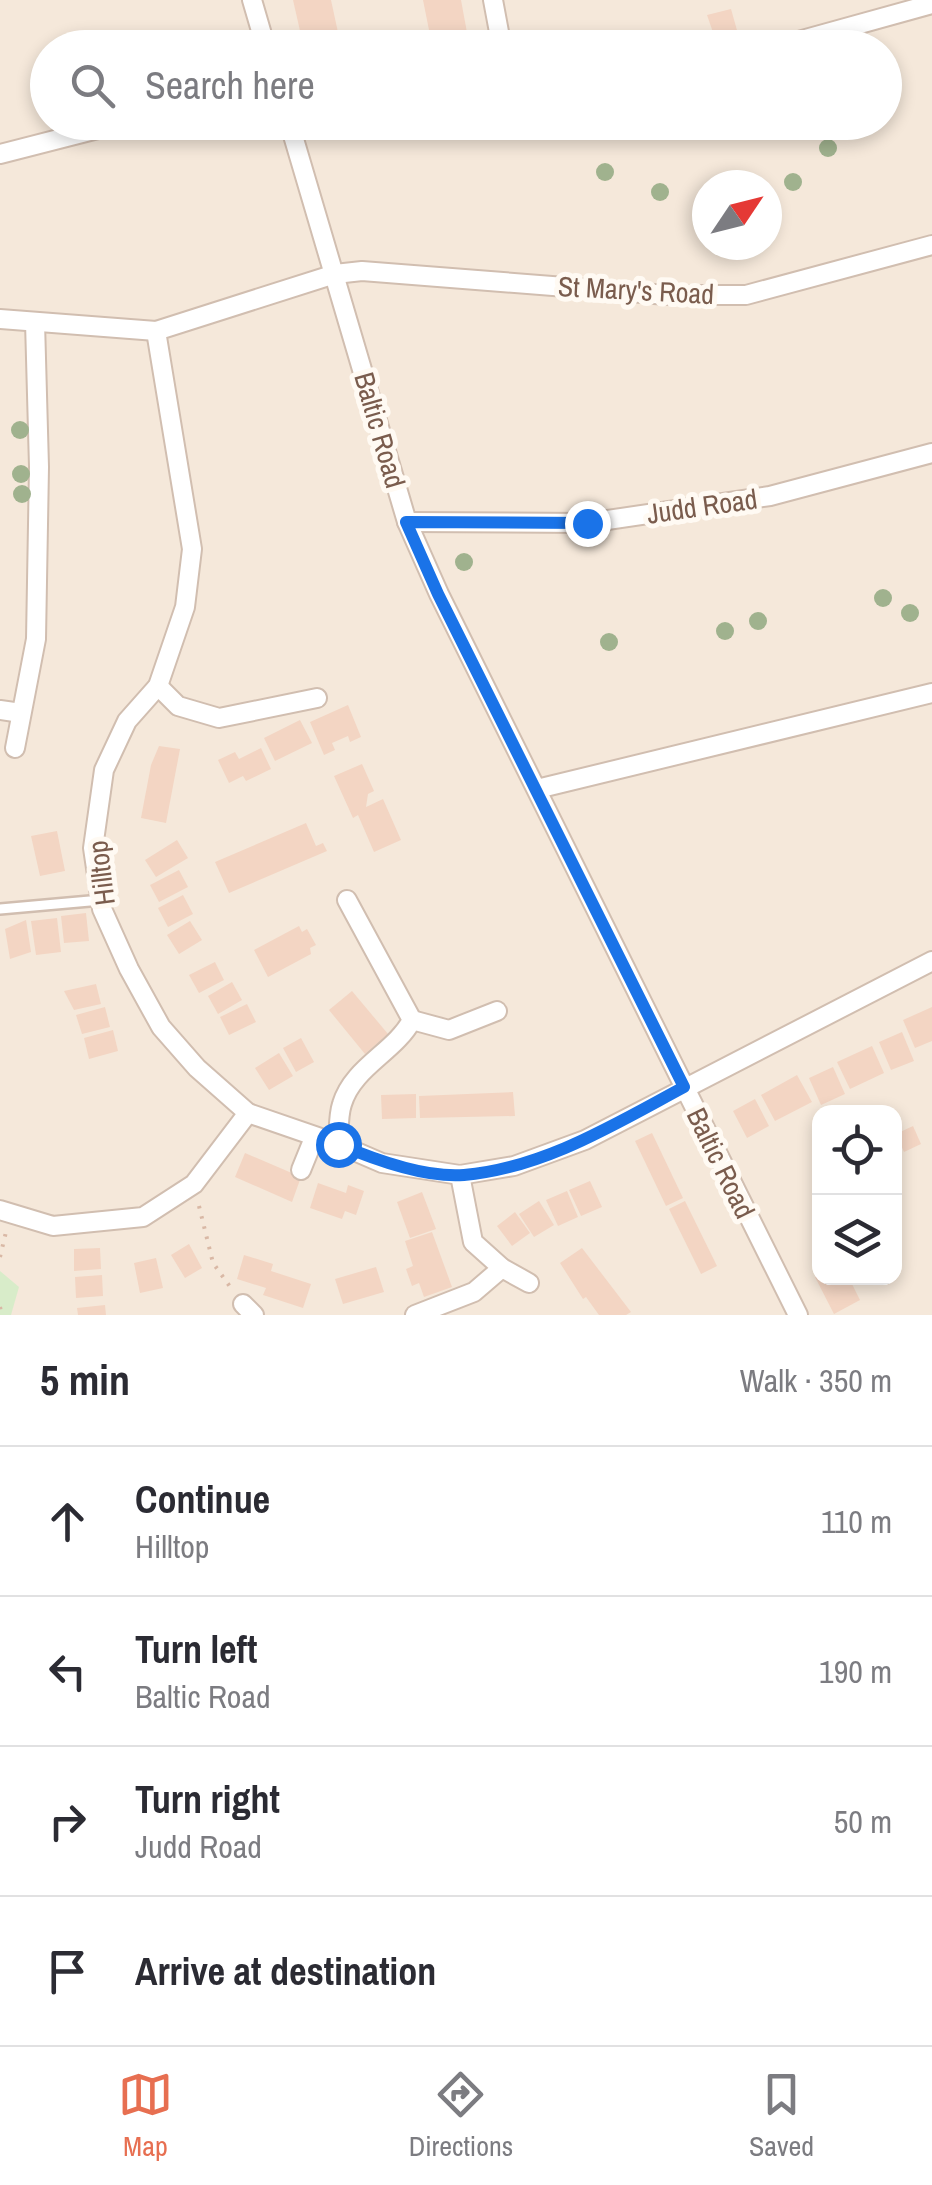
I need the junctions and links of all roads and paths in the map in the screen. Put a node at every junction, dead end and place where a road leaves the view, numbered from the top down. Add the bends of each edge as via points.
1 (252, 0) edge
2 (493, 0) edge
3 (932, 4) edge
4 (261, 30) edge
5 (499, 30) edge
6 (838, 30) edge
7 (55, 140) edge
8 (294, 140) edge
9 (0, 154) edge
10 (932, 245) edge
11 (335, 274) junction
12 (0, 319) edge
13 (35, 322) junction
14 (156, 331) junction
15 (932, 453) edge
16 (406, 522) junction
17 (158, 686) junction
18 (932, 692) edge
19 (317, 698) dead end
20 (0, 710) edge
21 (22, 713) junction
22 (15, 748) dead end
23 (537, 789) junction
24 (101, 900) junction
25 (347, 900) dead end
26 (0, 910) edge
27 (932, 961) edge
28 (497, 1011) dead end
29 (412, 1020) junction
30 (684, 1087) junction
31 (248, 1114) junction
32 (314, 1138) junction
33 (338, 1144) junction
34 (301, 1170) dead end
35 (460, 1175) junction
36 (194, 1184) junction
37 (5, 1212) edge
38 (0, 1257) edge
39 (502, 1268) junction
40 (530, 1283) dead end
41 (0, 1307) edge
42 (248, 1310) edge
43 (2, 1315) edge
44 (415, 1315) edge
45 (798, 1315) edge

1 - 4 street
2 - 5 street
3 - 6 street
7 - 9 street
8 - 11 street, Baltic Road
10 - 11 street, St Mary's Road via 746,295 667,296
11 - 14 street
11 - 16 street, Baltic Road
12 - 13 street
13 - 14 street
13 - 21 street via 36,639
14 - 17 street, Hilltop via 192,549 186,607
15 - 16 street, Judd Road via 770,496 587,523
16 - 23 street, Baltic Road
17 - 19 street via 178,706 218,718
17 - 24 street, Hilltop via 127,721 104,770 93,848
18 - 23 street
20 - 21 street
21 - 22 street
23 - 30 street, Baltic Road
24 - 26 lane
24 - 31 street, Hilltop via 160,1027
25 - 29 street
27 - 30 street, Hilltop
28 - 29 street via 449,1030
29 - 33 street via 355,1078 342,1104
30 - 35 street, Hilltop via 585,1140 514,1166
30 - 45 street, Baltic Road
31 - 32 street, Hilltop
31 - 36 street
32 - 33 street, Hilltop
32 - 34 street
33 - 35 street, Hilltop via 382,1163
35 - 39 street via 472,1242
36 - 37 street via 143,1217 54,1226
36 - 42 path via 213,1263
37 - 38 path
39 - 40 street
39 - 44 street via 474,1292
41 - 43 path

